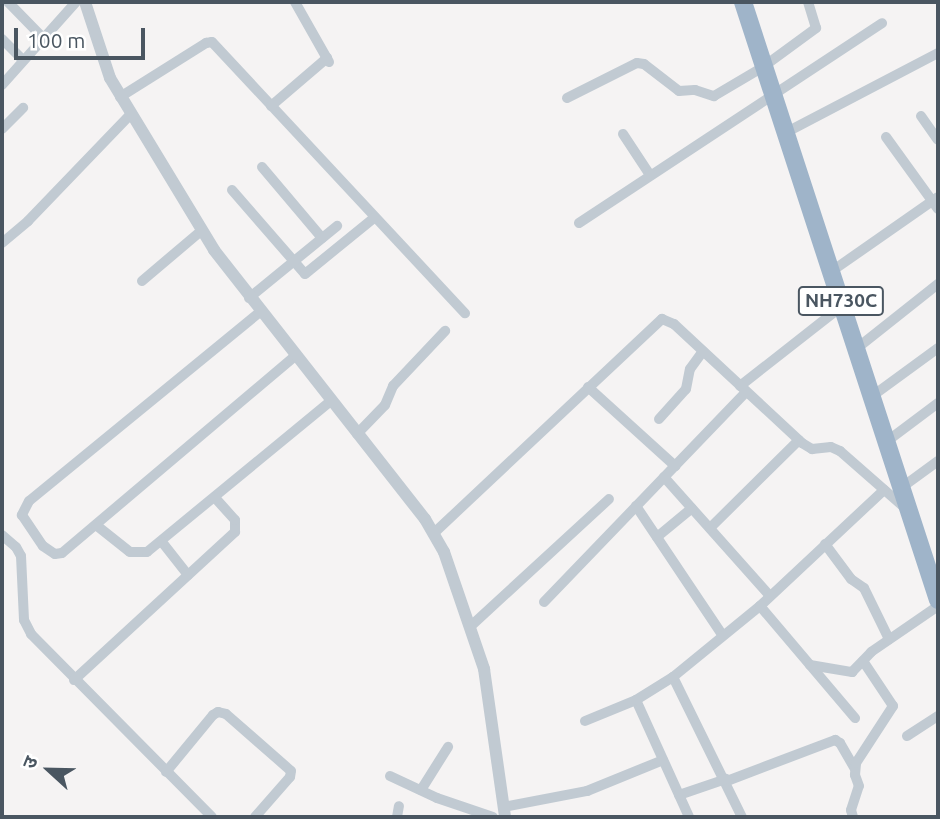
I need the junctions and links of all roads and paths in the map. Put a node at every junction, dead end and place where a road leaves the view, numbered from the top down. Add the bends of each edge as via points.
1 (8, 2) edge
2 (76, 2) edge
3 (85, 2) edge
4 (309, 2) edge
5 (743, 2) edge
6 (808, 2) edge
7 (297, 5) edge
8 (883, 23) dead end
9 (43, 38) junction
10 (2, 40) edge
11 (938, 53) edge
12 (23, 60) junction
13 (763, 66) junction
14 (2, 85) edge
15 (772, 93) junction
16 (120, 97) junction
17 (567, 98) dead end
18 (271, 106) junction
19 (23, 108) dead end
20 (130, 115) junction
21 (921, 117) dead end
22 (2, 129) edge
23 (785, 133) junction
24 (623, 134) dead end
25 (886, 137) dead end
26 (938, 140) edge
27 (262, 167) dead end
28 (650, 175) junction
29 (232, 190) dead end
30 (936, 202) edge
31 (374, 218) junction
32 (579, 223) dead end
33 (337, 226) dead end
34 (201, 231) junction
35 (322, 238) junction
36 (2, 243) edge
37 (292, 263) junction
38 (832, 271) junction
39 (142, 281) dead end
40 (938, 284) edge
41 (249, 298) junction
42 (842, 306) junction
43 (260, 312) junction
44 (465, 313) dead end
45 (445, 331) dead end
46 (938, 348) edge
47 (856, 349) junction
48 (703, 351) junction
49 (295, 356) junction
50 (588, 387) junction
51 (743, 389) junction
52 (871, 397) junction
53 (331, 401) junction
54 (938, 403) edge
55 (659, 419) dead end
56 (357, 434) junction
57 (799, 440) junction
58 (886, 442) junction
59 (938, 461) edge
60 (675, 466) junction
61 (664, 477) junction
62 (892, 489) junction
63 (215, 498) junction
64 (609, 499) dead end
65 (636, 506) junction
66 (692, 508) junction
67 (96, 525) junction
68 (710, 528) junction
69 (433, 533) junction
70 (2, 535) edge
71 (657, 537) junction
72 (162, 542) junction
73 (825, 544) junction
74 (930, 554) edge
75 (188, 575) junction
76 (771, 596) junction
77 (938, 600) edge
78 (544, 602) dead end
79 (760, 606) junction
80 (938, 606) edge
81 (471, 625) junction
82 (723, 636) junction
83 (889, 639) junction
84 (863, 661) junction
85 (810, 665) junction
86 (673, 677) junction
87 (74, 680) junction
88 (636, 700) junction
89 (938, 716) edge
90 (855, 718) dead end
91 (584, 721) dead end
92 (906, 736) dead end
93 (448, 747) dead end
94 (663, 760) junction
95 (855, 769) junction
96 (166, 772) junction
97 (390, 776) dead end
98 (727, 780) junction
99 (421, 790) junction
100 (679, 795) junction
101 (399, 806) dead end
102 (504, 812) edge
103 (212, 817) edge
104 (255, 817) edge
105 (397, 817) edge
106 (493, 817) edge
107 (689, 817) edge
108 (743, 817) edge
109 (853, 817) edge

1 - 9 street
2 - 9 street
3 - 16 street via 101,56
4 - 7 street
5 - 13 highway, NH730C
6 - 13 street via 816,28
7 - 18 street via 328,60
8 - 15 street
9 - 12 street
10 - 12 street
11 - 23 street
12 - 14 street
13 - 15 highway, NH730C
13 - 17 street via 710,96 695,90 679,91 644,64 636,63
15 - 23 highway, NH730C
15 - 28 street
16 - 18 street via 209,41
16 - 20 street
18 - 31 street
19 - 22 street
20 - 34 street
20 - 36 street
21 - 26 street
23 - 38 highway, NH730C
24 - 28 street
25 - 30 street
27 - 35 street
28 - 32 street
29 - 37 street
30 - 38 street
31 - 37 street via 305,274
31 - 44 street
33 - 35 street
34 - 39 street
34 - 41 street
35 - 37 street
37 - 41 street
38 - 42 highway, NH730C
40 - 47 street
41 - 43 street
42 - 47 highway, NH730C
42 - 51 street
43 - 49 street
43 - 67 street via 29,502 22,515 43,546 55,554
45 - 56 street
46 - 52 street
47 - 52 highway, NH730C
48 - 50 street via 662,318
48 - 51 street
48 - 55 street via 690,369 686,389
49 - 53 street
49 - 67 street
50 - 60 street
50 - 69 street
51 - 57 street
51 - 60 street
52 - 58 highway, NH730C
53 - 56 street
53 - 63 street
54 - 58 street
56 - 69 street
57 - 62 street via 812,449 840,451
57 - 68 street
58 - 62 highway, NH730C
59 - 62 street
60 - 61 street
61 - 65 street
61 - 66 street
62 - 73 street
62 - 74 highway, NH730C
63 - 72 street
63 - 75 street via 237,527
64 - 81 street
65 - 71 street
65 - 78 street
66 - 68 street
66 - 71 street
67 - 72 street via 130,552 147,552
68 - 76 street
69 - 81 street
70 - 87 street via 20,556 24,620 31,634
71 - 82 street
72 - 75 street
73 - 76 street
73 - 83 street via 851,579 864,588
74 - 77 highway, NH730C
75 - 87 street
76 - 79 street
79 - 82 street
79 - 85 street
80 - 83 street
81 - 102 street via 489,696
82 - 86 street
83 - 84 street
84 - 85 street via 852,672
84 - 95 street via 893,706
85 - 90 street
86 - 88 street
86 - 98 street
87 - 96 street
88 - 91 street
88 - 94 street
89 - 92 street
93 - 99 street
94 - 100 street
94 - 102 street via 587,791
95 - 98 street via 835,740
95 - 109 street via 859,786
96 - 103 street
96 - 104 street via 213,715 226,714 291,771
97 - 99 street
98 - 100 street
98 - 108 street
99 - 106 street
100 - 107 street
101 - 105 street

